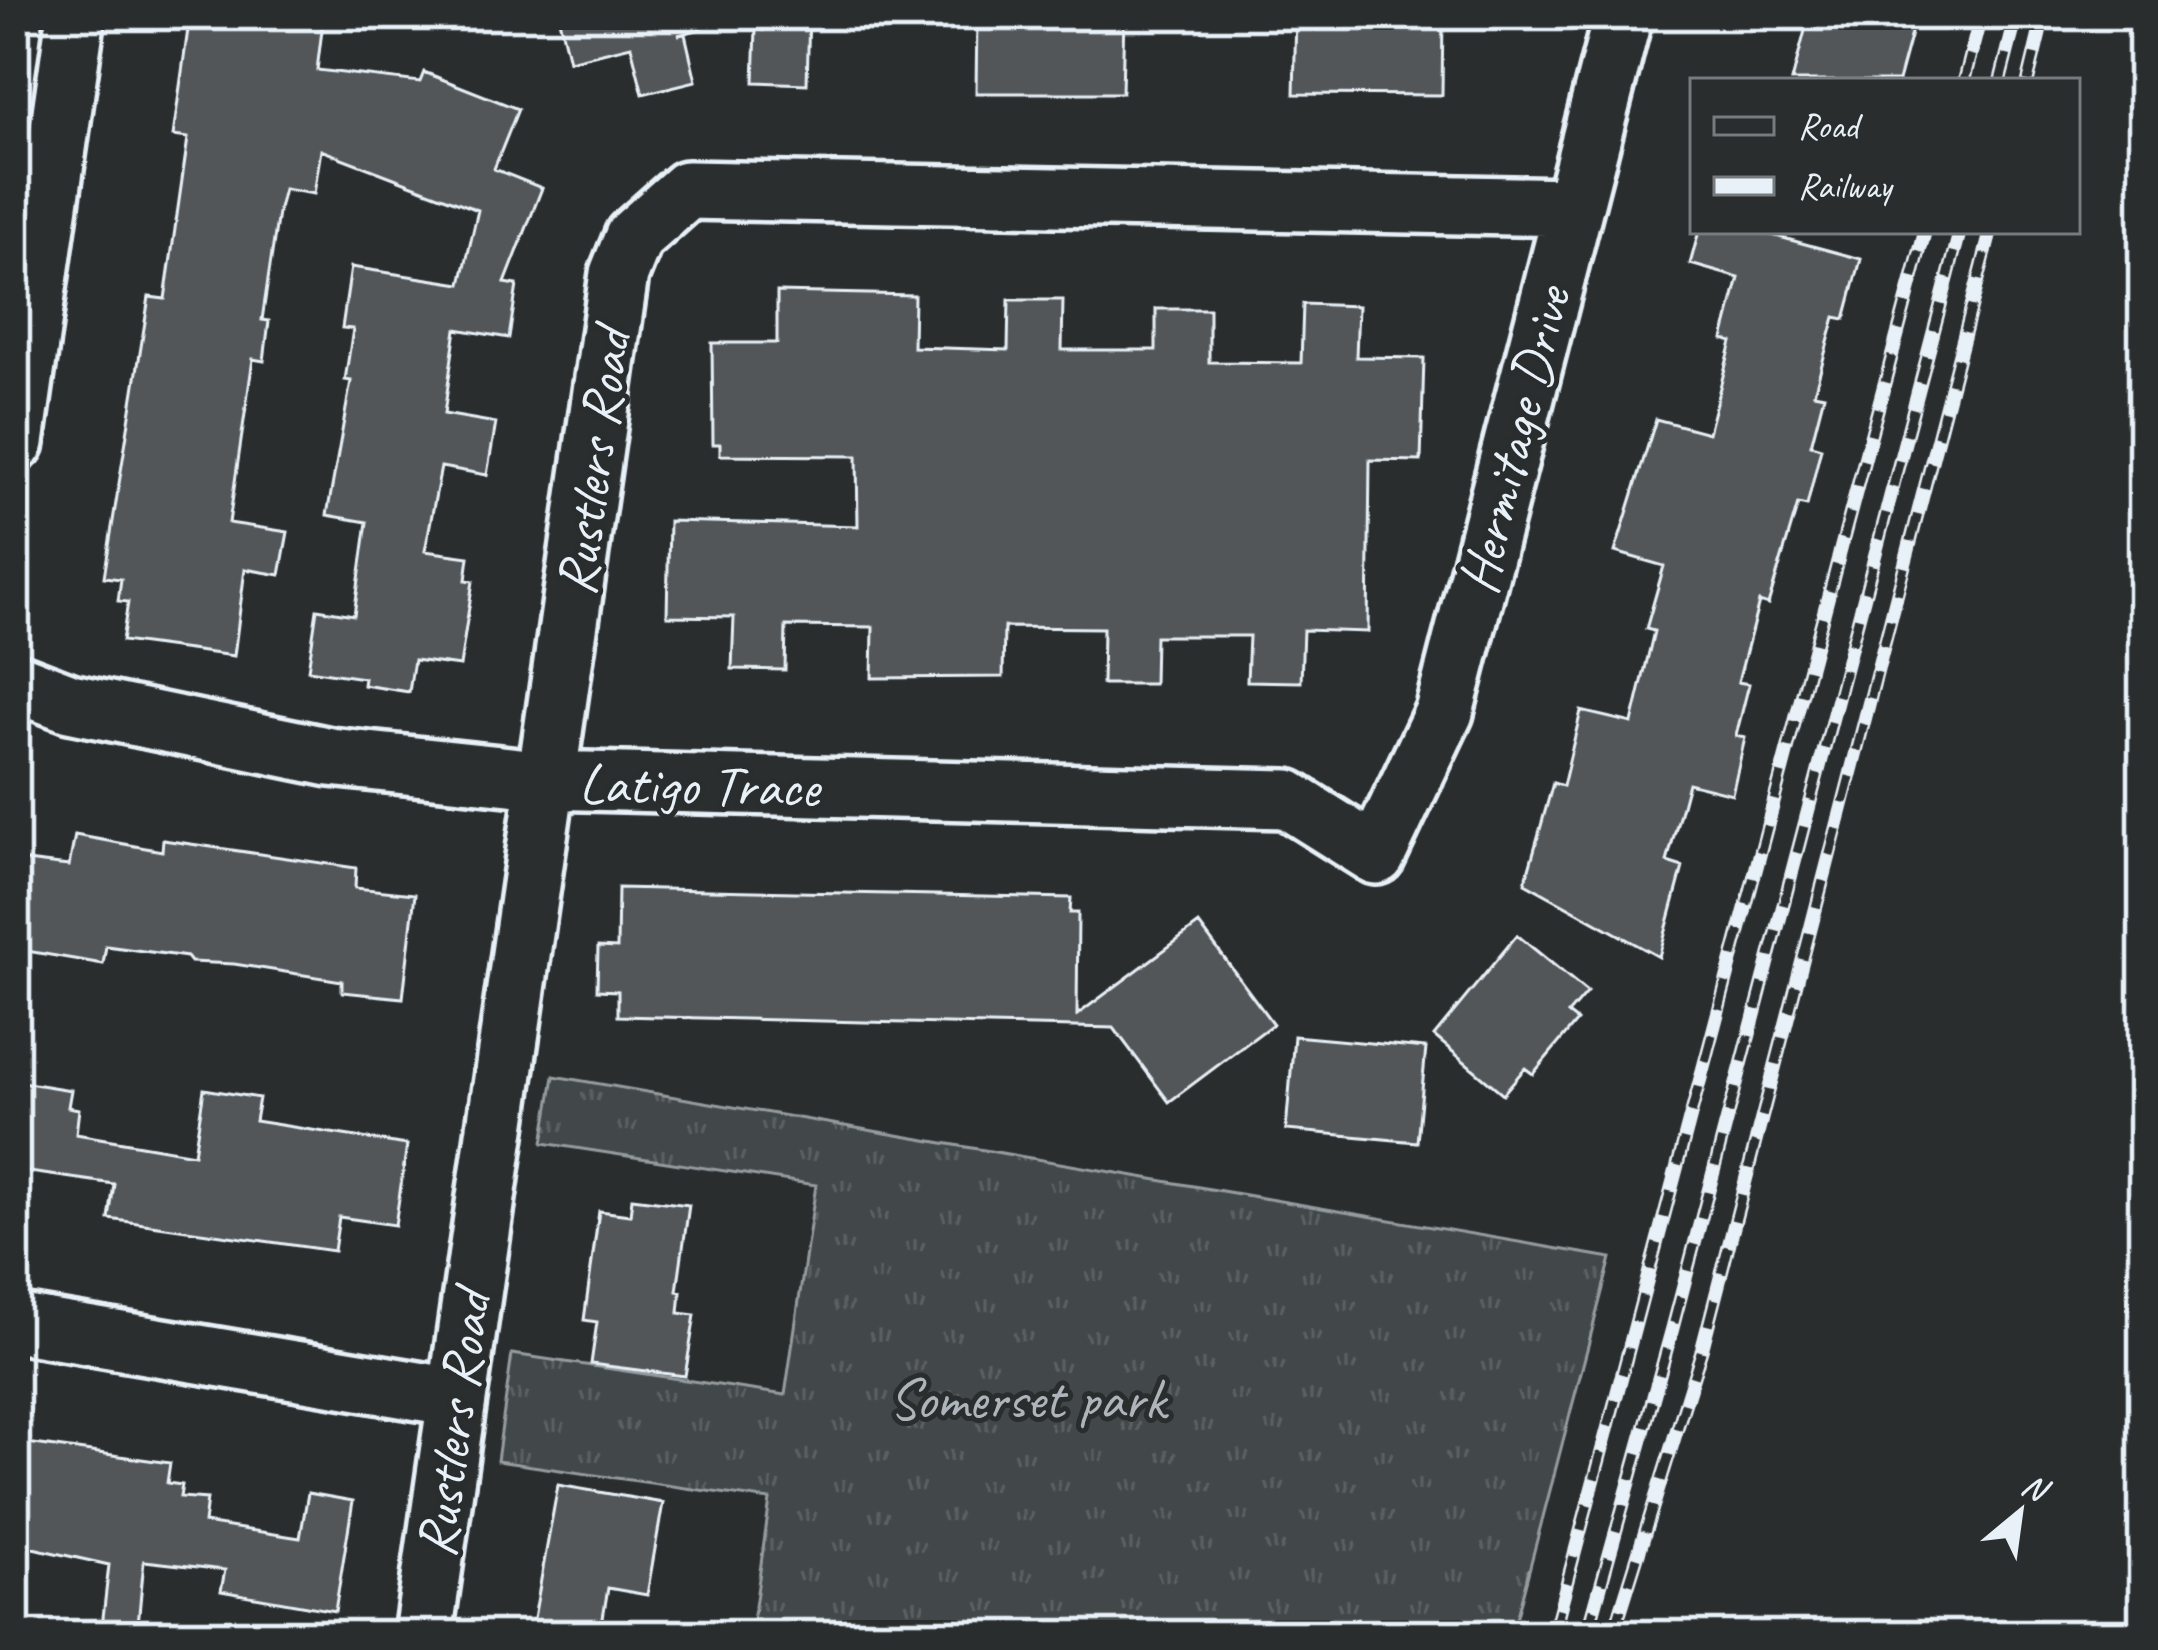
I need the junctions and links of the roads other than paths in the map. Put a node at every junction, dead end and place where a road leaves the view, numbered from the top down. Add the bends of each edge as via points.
1 (76, 15) edge
2 (1623, 15) edge
3 (1571, 207) junction
4 (15, 442) edge
5 (15, 682) edge
6 (547, 780) junction
7 (1376, 855) joint
8 (15, 1323) edge
9 (454, 1397) junction
10 (423, 1635) edge

1 - 4 street
2 - 3 street, Hermitage Drive
3 - 6 street, Rustlers Road via 687,190 634,238 619,274
3 - 7 street, Hermitage Drive via 1444,712
5 - 6 street, Latigo Trace via 70,703 330,757
6 - 7 street, Latigo Trace via 1288,799
6 - 9 street, Rustlers Road
8 - 9 street
9 - 10 street, Rustlers Road

